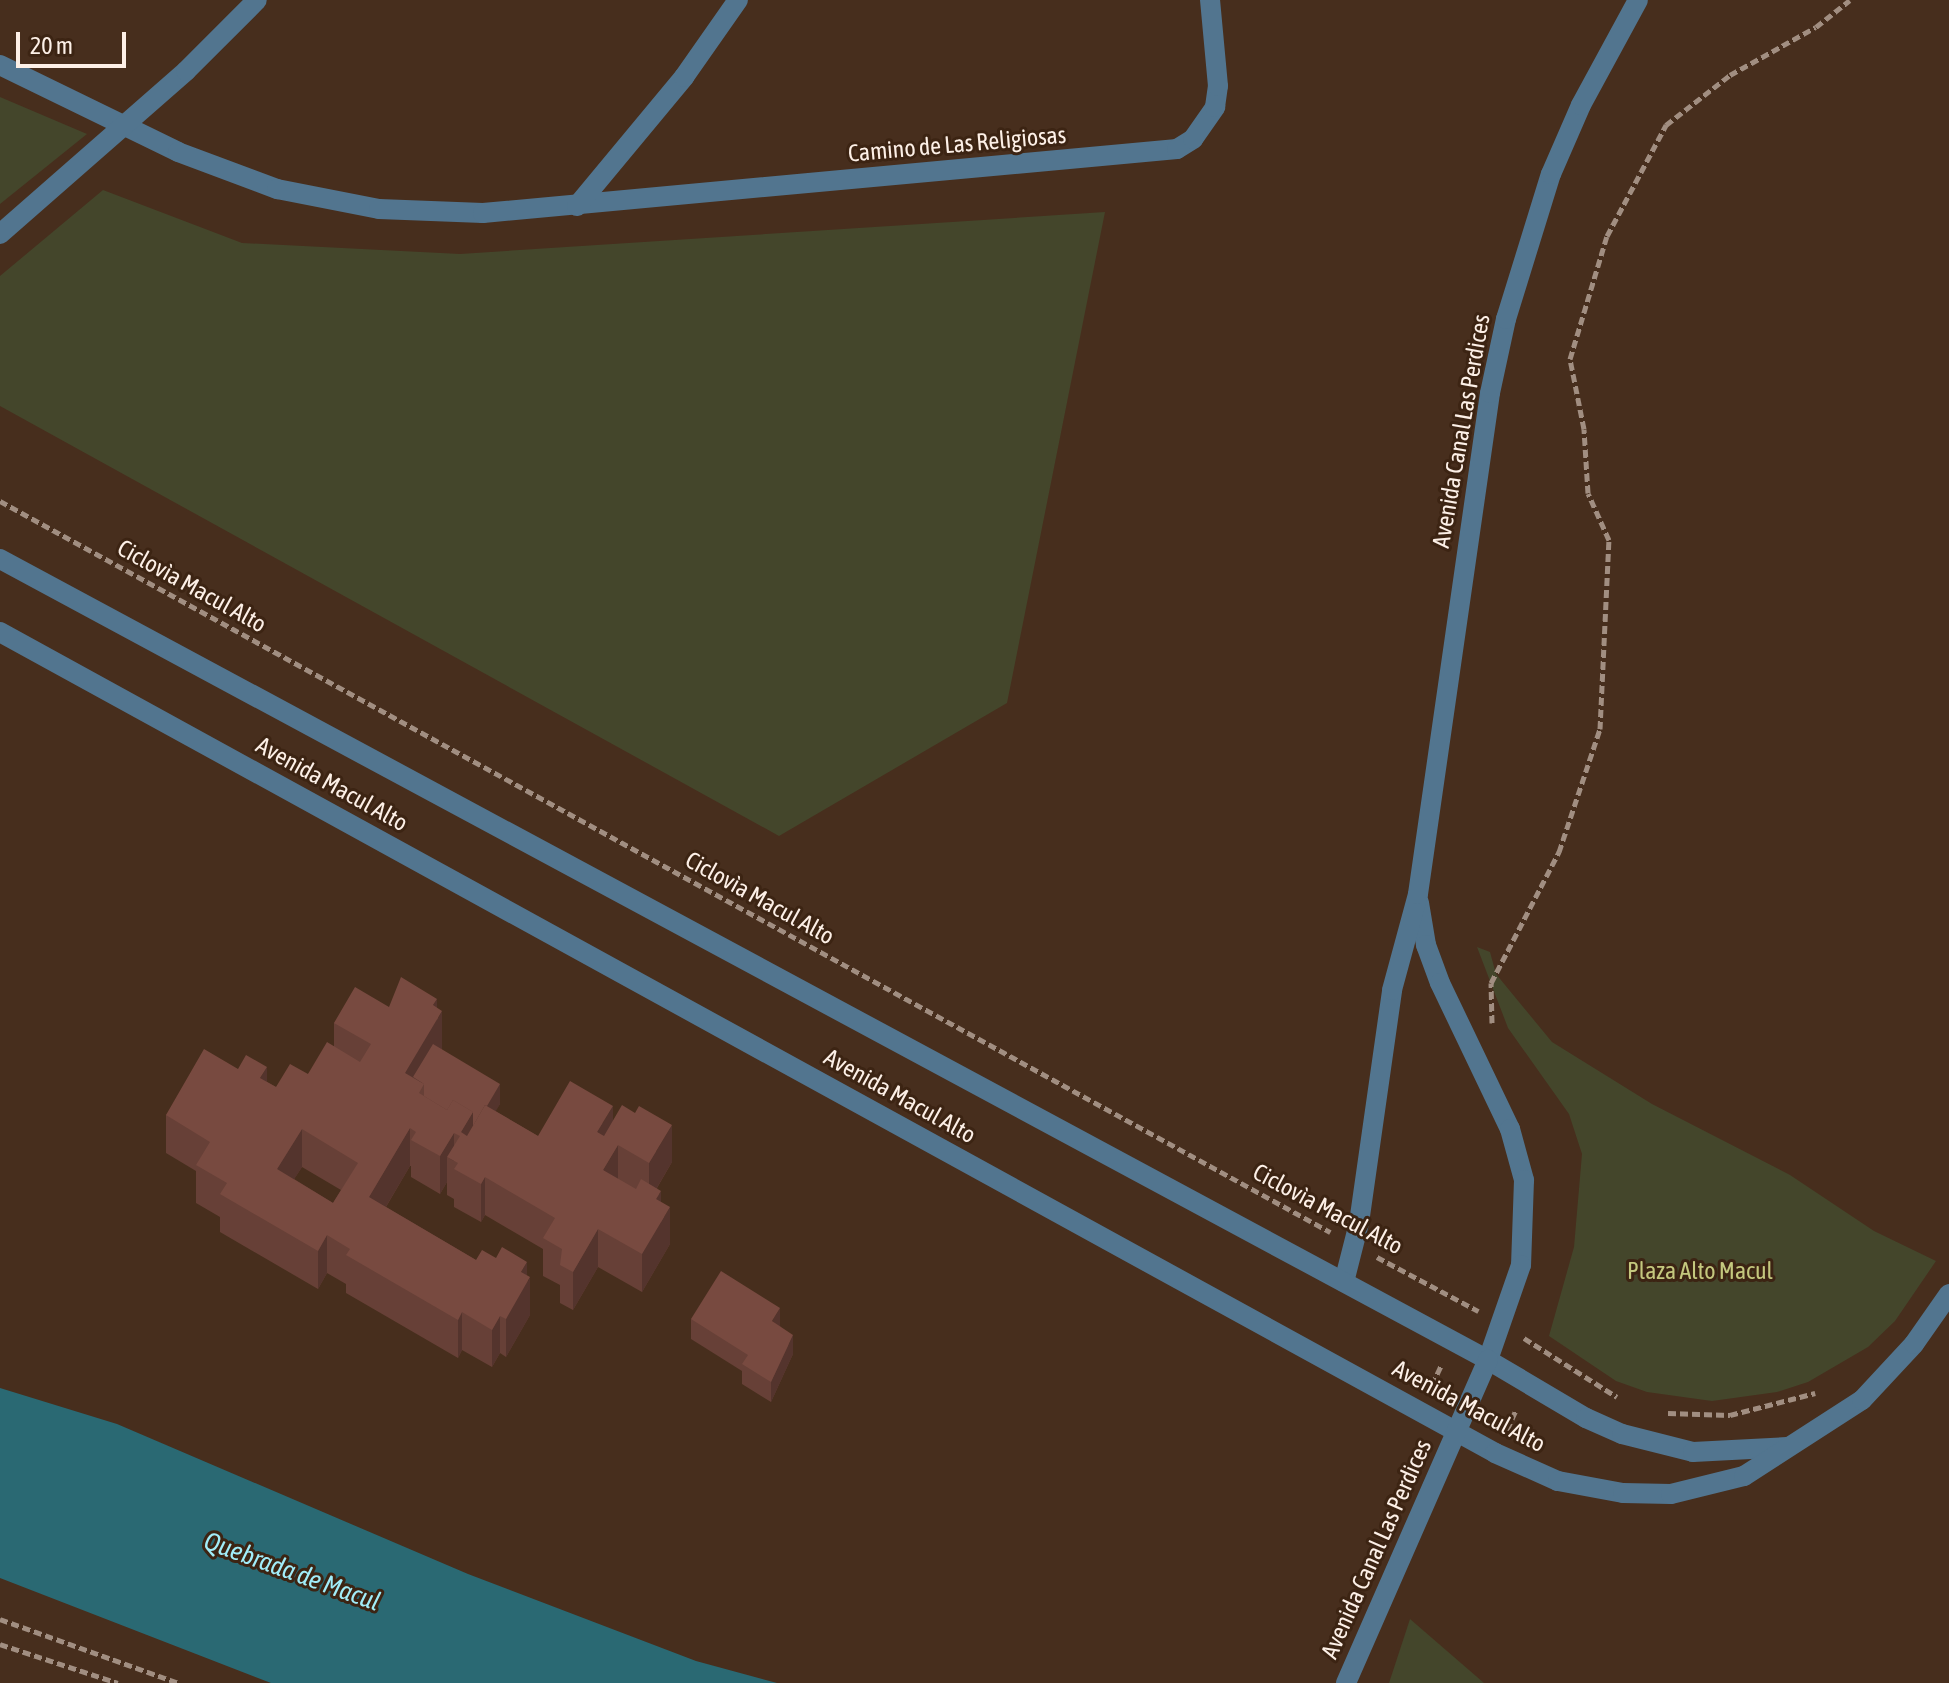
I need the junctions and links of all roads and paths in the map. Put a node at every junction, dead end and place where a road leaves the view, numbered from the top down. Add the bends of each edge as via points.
1 (257, 0) edge
2 (738, 0) edge
3 (1210, 0) edge
4 (1638, 0) edge
5 (1850, 0) edge
6 (0, 65) edge
7 (123, 126) junction
8 (577, 206) junction
9 (0, 234) edge
10 (0, 501) edge
11 (0, 559) edge
12 (0, 632) edge
13 (1418, 894) junction
14 (1479, 1057) junction
15 (1355, 1246) junction
16 (1344, 1282) junction
17 (1949, 1294) edge
18 (1503, 1325) junction
19 (1488, 1360) junction
20 (1828, 1388) dead end
21 (1629, 1404) dead end
22 (1662, 1413) dead end
23 (1456, 1431) junction
24 (1795, 1445) junction
25 (0, 1619) edge
26 (0, 1644) edge
27 (118, 1683) edge
28 (179, 1683) edge
29 (1346, 1683) edge

1 - 7 street
2 - 8 street via 674,90
3 - 8 street, Camino de Las Religiosas via 1215,107 1193,139 1177,149
4 - 13 street, Avenida Canal Las Perdices via 1557,160 1506,319 1490,393
5 - 14 path via 1816,27 1730,75 1666,125 1607,236 1570,359 1584,429 1588,493 1609,540 1600,729 1559,852 1491,983 1492,1028
6 - 7 street, Camino de Las Religiosas
7 - 8 street, Camino de Las Religiosas via 223,171 327,201 431,213
7 - 9 street
10 - 15 path, Ciclovìa Macul Alto
11 - 16 street, Avenida Macul Alto
12 - 23 street, Avenida Macul Alto
13 - 14 street, Avenida Canal Las Perdices via 1435,970
13 - 15 street, Avenida Canal Las Perdices via 1392,990
14 - 18 street, Avenida Canal Las Perdices via 1518,1155 1527,1206 1521,1265
15 - 16 street, Avenida Canal Las Perdices
15 - 18 path, Ciclovìa Macul Alto
16 - 19 street, Avenida Macul Alto
17 - 24 street, Avenida Macul Alto via 1914,1344 1862,1400
18 - 19 street, Avenida Canal Las Perdices
18 - 21 path, Ciclovìa Macul Alto
19 - 23 street, Avenida Canal Las Perdices
19 - 24 street, Avenida Macul Alto via 1586,1418 1660,1446 1728,1454
20 - 22 path via 1753,1412
23 - 24 street, Avenida Macul Alto via 1558,1481 1623,1493 1671,1494 1716,1486 1771,1463
23 - 29 street, Avenida Canal Las Perdices
25 - 28 path
26 - 27 path

